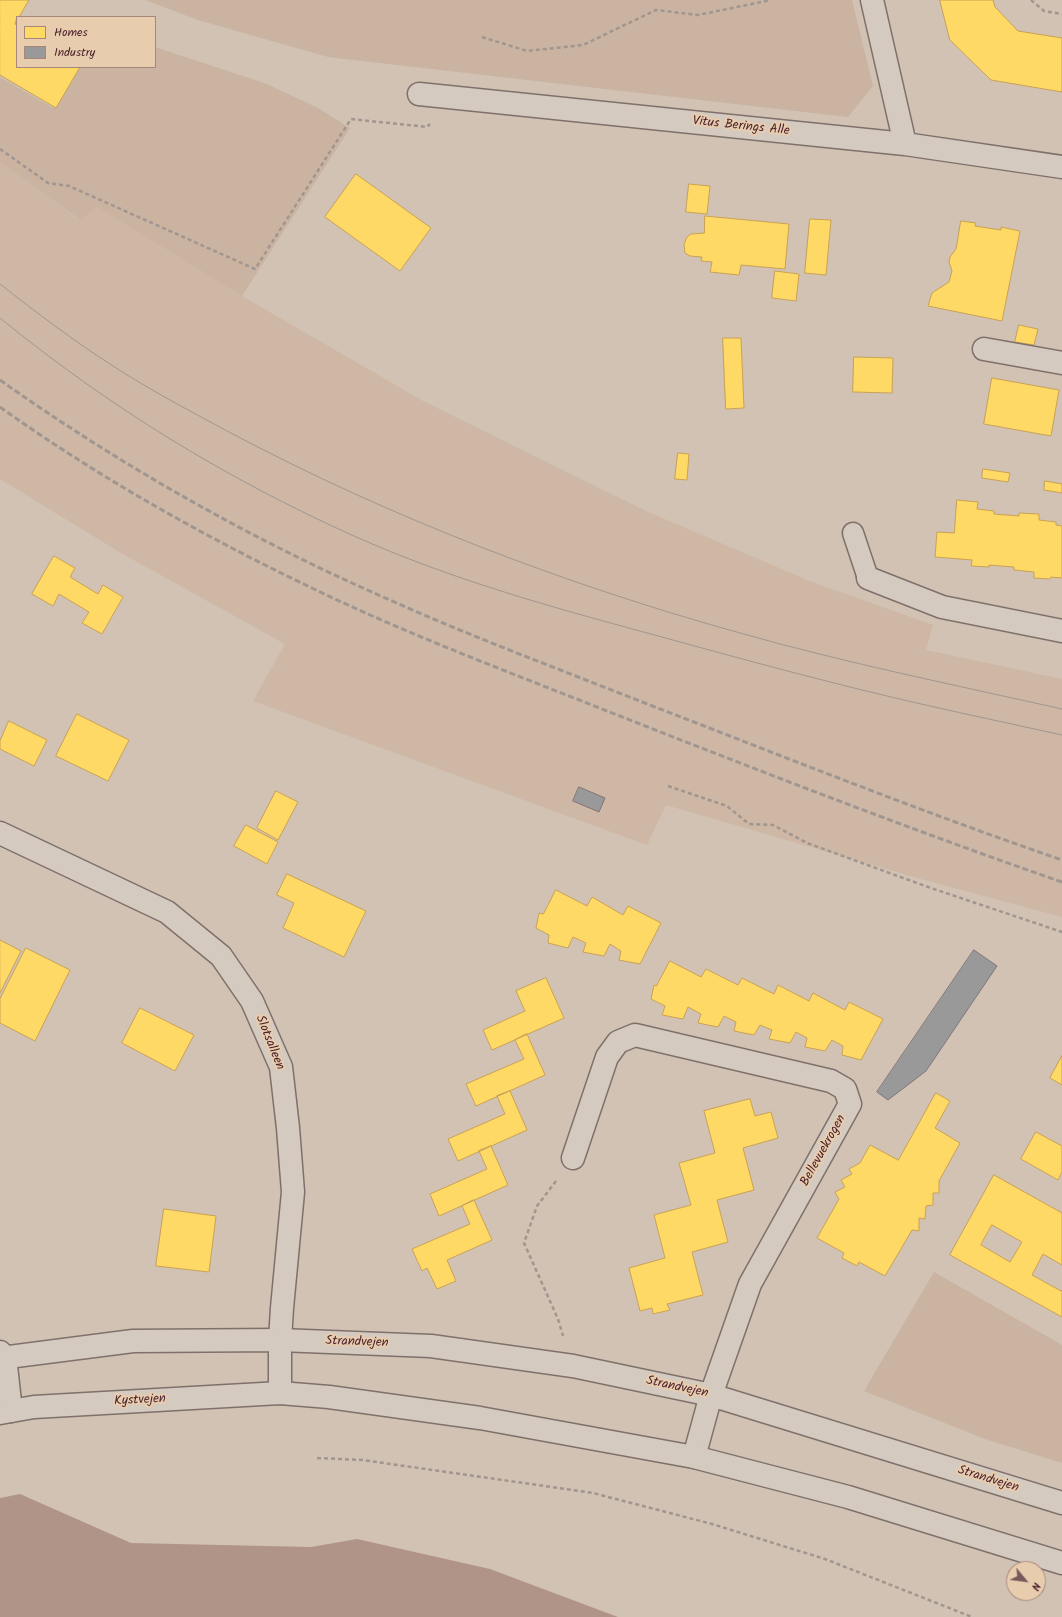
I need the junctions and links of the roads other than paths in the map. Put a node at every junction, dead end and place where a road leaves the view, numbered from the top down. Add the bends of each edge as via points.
1 (872, 0) edge
2 (419, 94) dead end
3 (905, 144) junction
4 (1062, 167) edge
5 (984, 349) dead end
6 (1062, 363) edge
7 (853, 533) dead end
8 (868, 578) joint
9 (1062, 630) edge
10 (0, 833) edge
11 (573, 1158) road end
12 (280, 1340) junction
13 (2, 1356) edge
14 (280, 1393) junction
15 (711, 1395) junction
16 (5, 1412) edge
17 (694, 1457) junction
18 (1062, 1503) edge
19 (1062, 1563) edge

1 - 3 street
2 - 3 street, Vitus Berings Alle
3 - 4 street, Vitus Berings Alle
5 - 6 street
7 - 8 lane
8 - 9 street via 942,607
10 - 12 street, Slotsalleen via 167,912 221,956 252,1001 281,1068 288,1128 293,1192
11 - 15 street, Bellevuekrogen via 607,1057 618,1042 635,1035 831,1081 845,1089 850,1104 750,1284
12 - 13 street via 133,1341
12 - 14 street, Slotsalleen
12 - 15 street, Strandvejen via 432,1346 573,1366
13 - 16 street
14 - 16 street, Kystvejen via 34,1407
14 - 17 street via 329,1397 480,1418
15 - 17 street, Bellevuekrogen
15 - 18 street, Strandvejen
17 - 19 street via 848,1497

